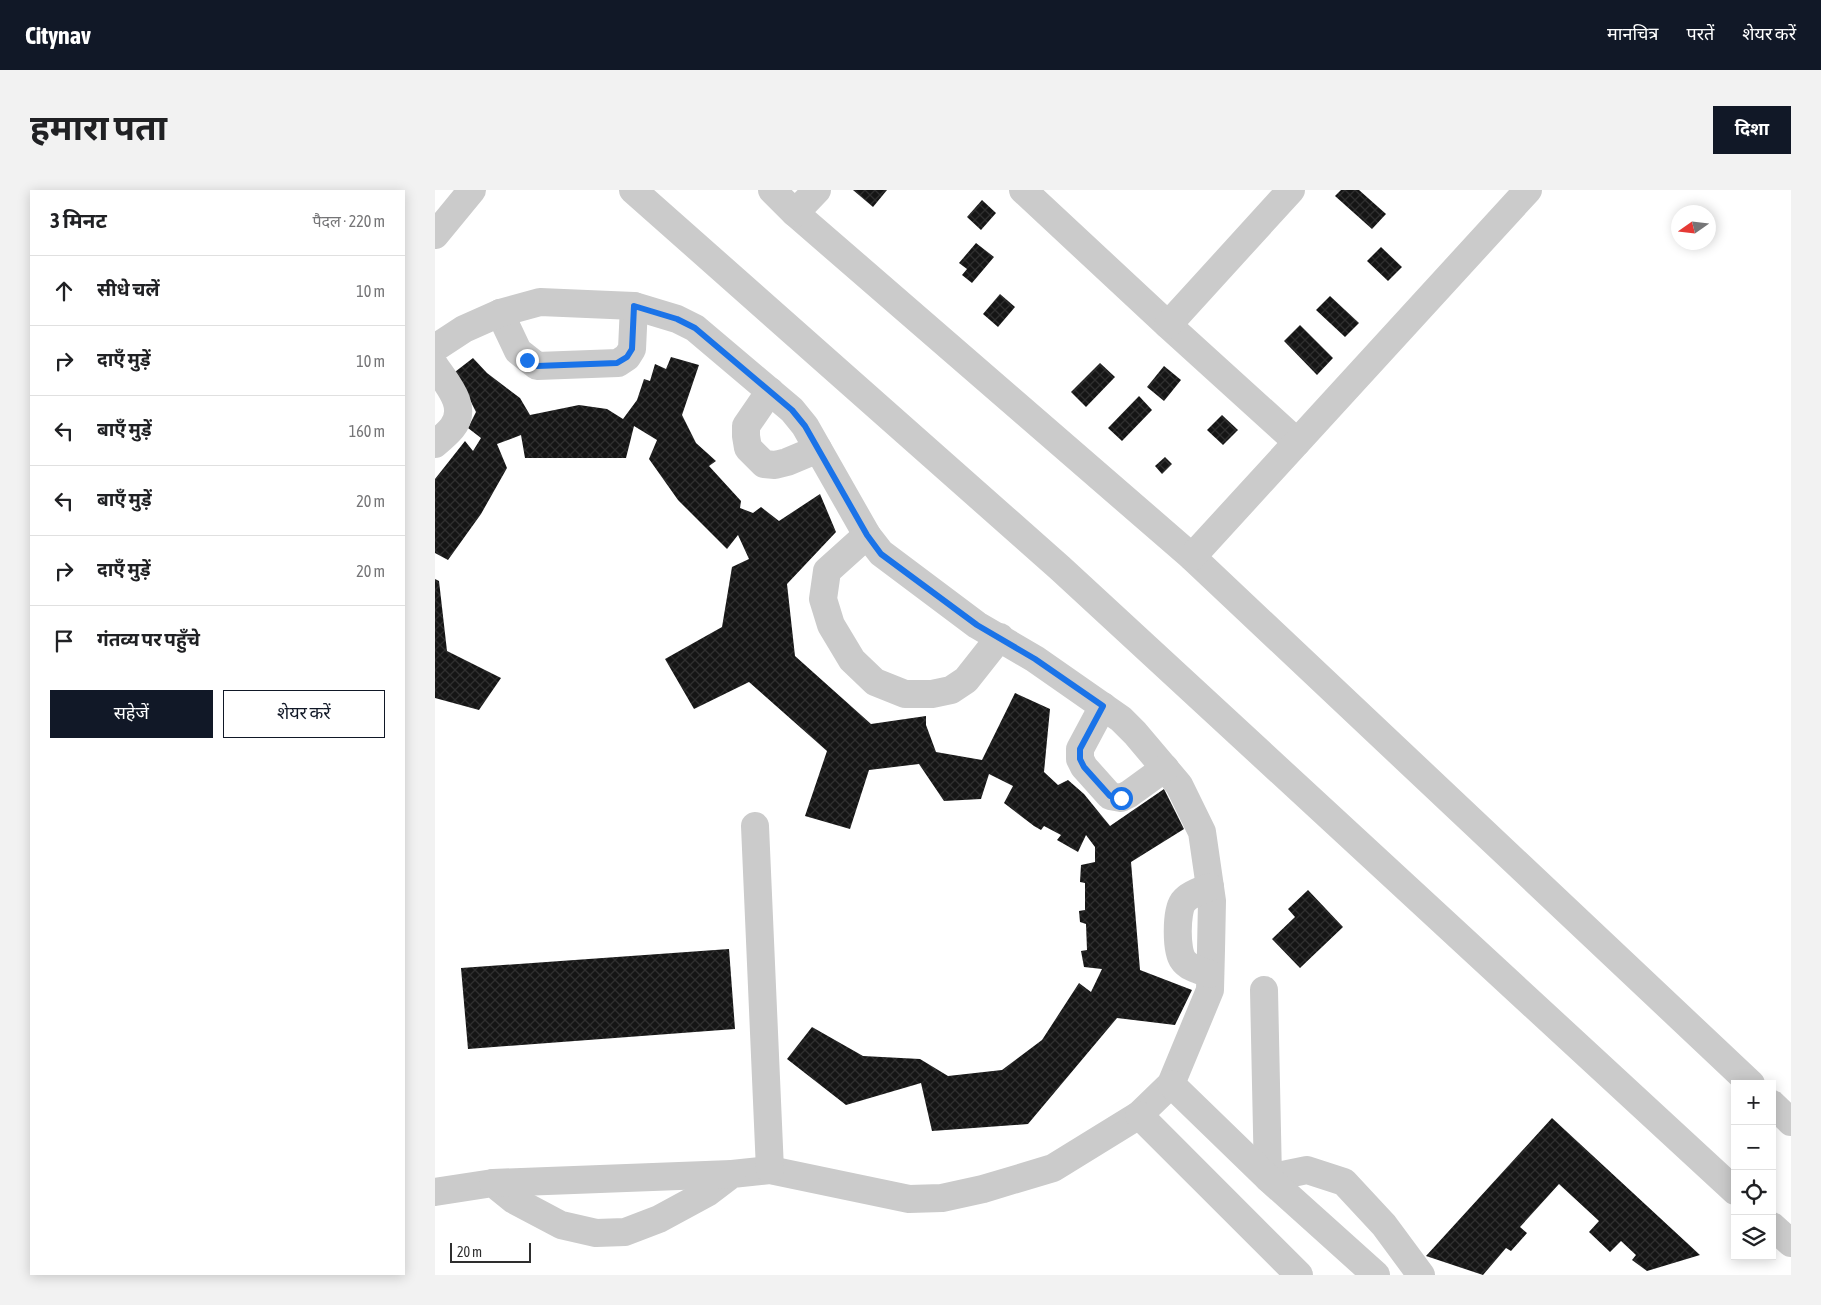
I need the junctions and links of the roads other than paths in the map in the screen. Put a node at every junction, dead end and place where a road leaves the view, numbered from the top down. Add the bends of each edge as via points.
1 (472, 190) edge
2 (633, 190) edge
3 (772, 190) edge
4 (817, 190) edge
5 (1023, 190) edge
6 (1291, 190) edge
7 (1528, 190) edge
8 (795, 213) junction
9 (435, 235) edge
10 (634, 306) junction
11 (500, 313) junction
12 (1168, 325) junction
13 (435, 348) edge
14 (435, 366) edge
15 (770, 391) junction
16 (1297, 442) junction
17 (435, 444) edge
18 (818, 449) junction
19 (867, 535) junction
20 (1192, 557) junction
21 (1000, 637) junction
22 (1103, 706) junction
23 (1165, 768) junction
24 (755, 826) dead end
25 (1264, 990) dead end
26 (1747, 1080) edge
27 (1171, 1084) junction
28 (1776, 1108) edge
29 (1139, 1115) junction
30 (1791, 1122) edge
31 (770, 1170) junction
32 (732, 1174) junction
33 (1268, 1178) junction
34 (493, 1183) junction
35 (1731, 1187) edge
36 (435, 1192) edge
37 (1776, 1230) edge
38 (1791, 1243) edge
39 (1299, 1275) edge
40 (1376, 1275) edge
41 (1421, 1275) edge

1 - 9 street
2 - 35 street via 1060,568
3 - 8 street
4 - 8 street
5 - 12 street
6 - 12 street
7 - 16 street
8 - 20 street
10 - 11 street via 540,302
10 - 11 street via 632,349 617,363 537,366 518,351
10 - 15 street via 695,328
11 - 13 street via 464,329
12 - 16 street
14 - 17 street via 457,400 459,416 453,428
15 - 18 street via 792,410
15 - 18 street via 746,426 748,448 764,464 775,466
16 - 20 street
18 - 19 street
19 - 21 street via 881,554 977,625
19 - 21 street via 827,571 823,599 831,625 852,660 875,682 905,694 951,690 966,680
20 - 26 street
21 - 22 street
22 - 23 street via 1135,732
22 - 23 street via 1080,749 1080,759 1110,796 1121,798 1129,794
23 - 27 street via 1179,785 1202,832 1211,887 1182,903 1178,917 1178,951 1183,962 1211,974 1210,990
24 - 31 street
25 - 33 street
27 - 29 street
27 - 33 street
28 - 30 street
29 - 31 street via 1053,1168 942,1198 909,1199
29 - 39 street
31 - 32 street
32 - 34 street
32 - 34 street via 707,1193 659,1220 625,1232 595,1233 561,1225 514,1200
33 - 40 street
33 - 41 street via 1307,1170 1344,1182 1383,1225
34 - 36 street
37 - 38 street

